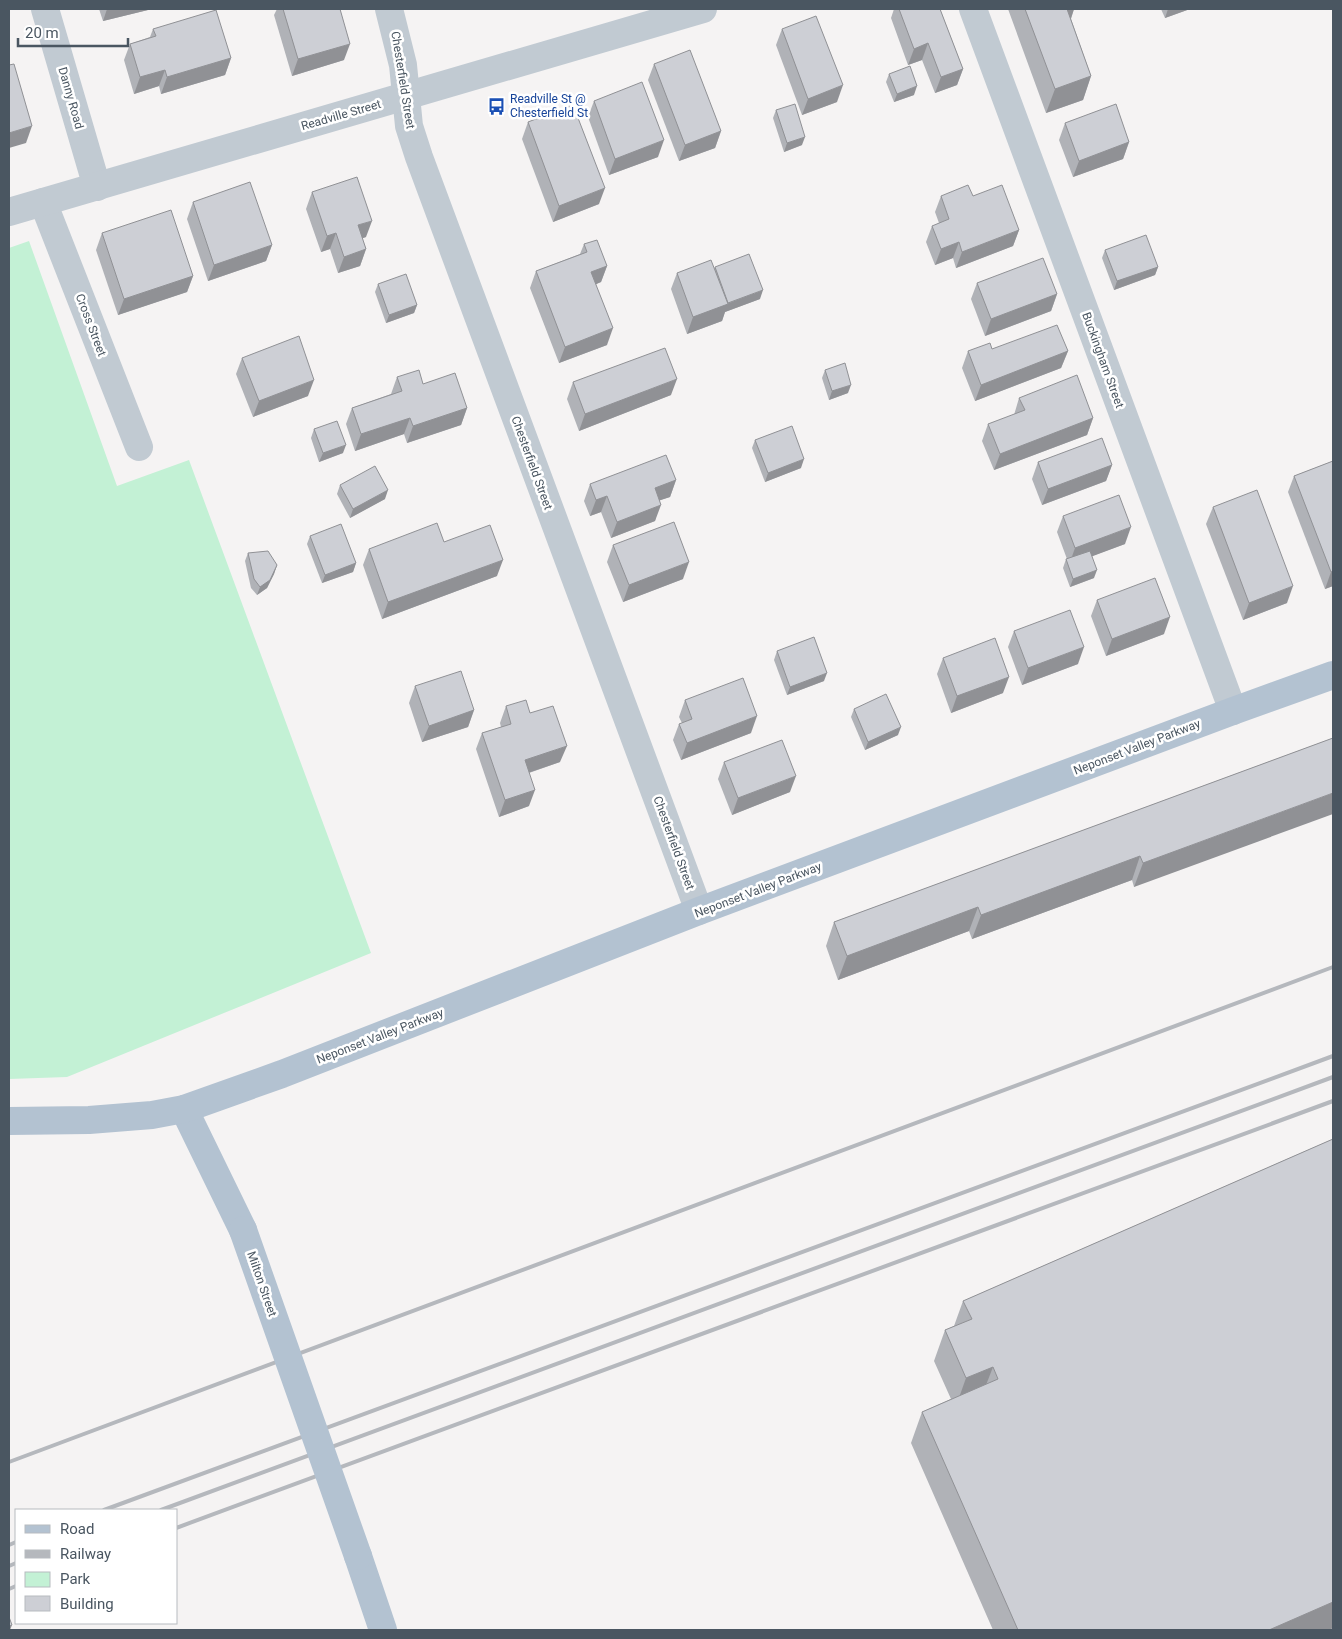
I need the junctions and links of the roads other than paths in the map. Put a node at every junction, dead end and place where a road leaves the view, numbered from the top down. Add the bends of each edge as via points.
1 (44, 9) edge
2 (390, 9) edge
3 (702, 9) edge
4 (973, 9) edge
5 (406, 96) junction
6 (97, 187) junction
7 (43, 202) junction
8 (9, 212) edge
9 (139, 447) dead end
10 (1333, 675) edge
11 (1232, 711) junction
12 (699, 912) junction
13 (184, 1109) junction
14 (9, 1120) edge
15 (383, 1630) edge

1 - 6 street, Danny Road
2 - 5 street, Chesterfield Street via 404,65
3 - 5 street, Readville Street
4 - 11 street, Buckingham Street
5 - 6 street, Readville Street
5 - 12 street, Chesterfield Street via 409,126 419,157
6 - 7 street, Readville Street
7 - 8 street, Readville Street
7 - 9 street, Cross Street
10 - 11 main road, Neponset Valley Parkway
11 - 12 main road, Neponset Valley Parkway
12 - 13 main road, Neponset Valley Parkway
13 - 14 main road via 90,1120
13 - 15 main road, Milton Street, bridge via 243,1230

